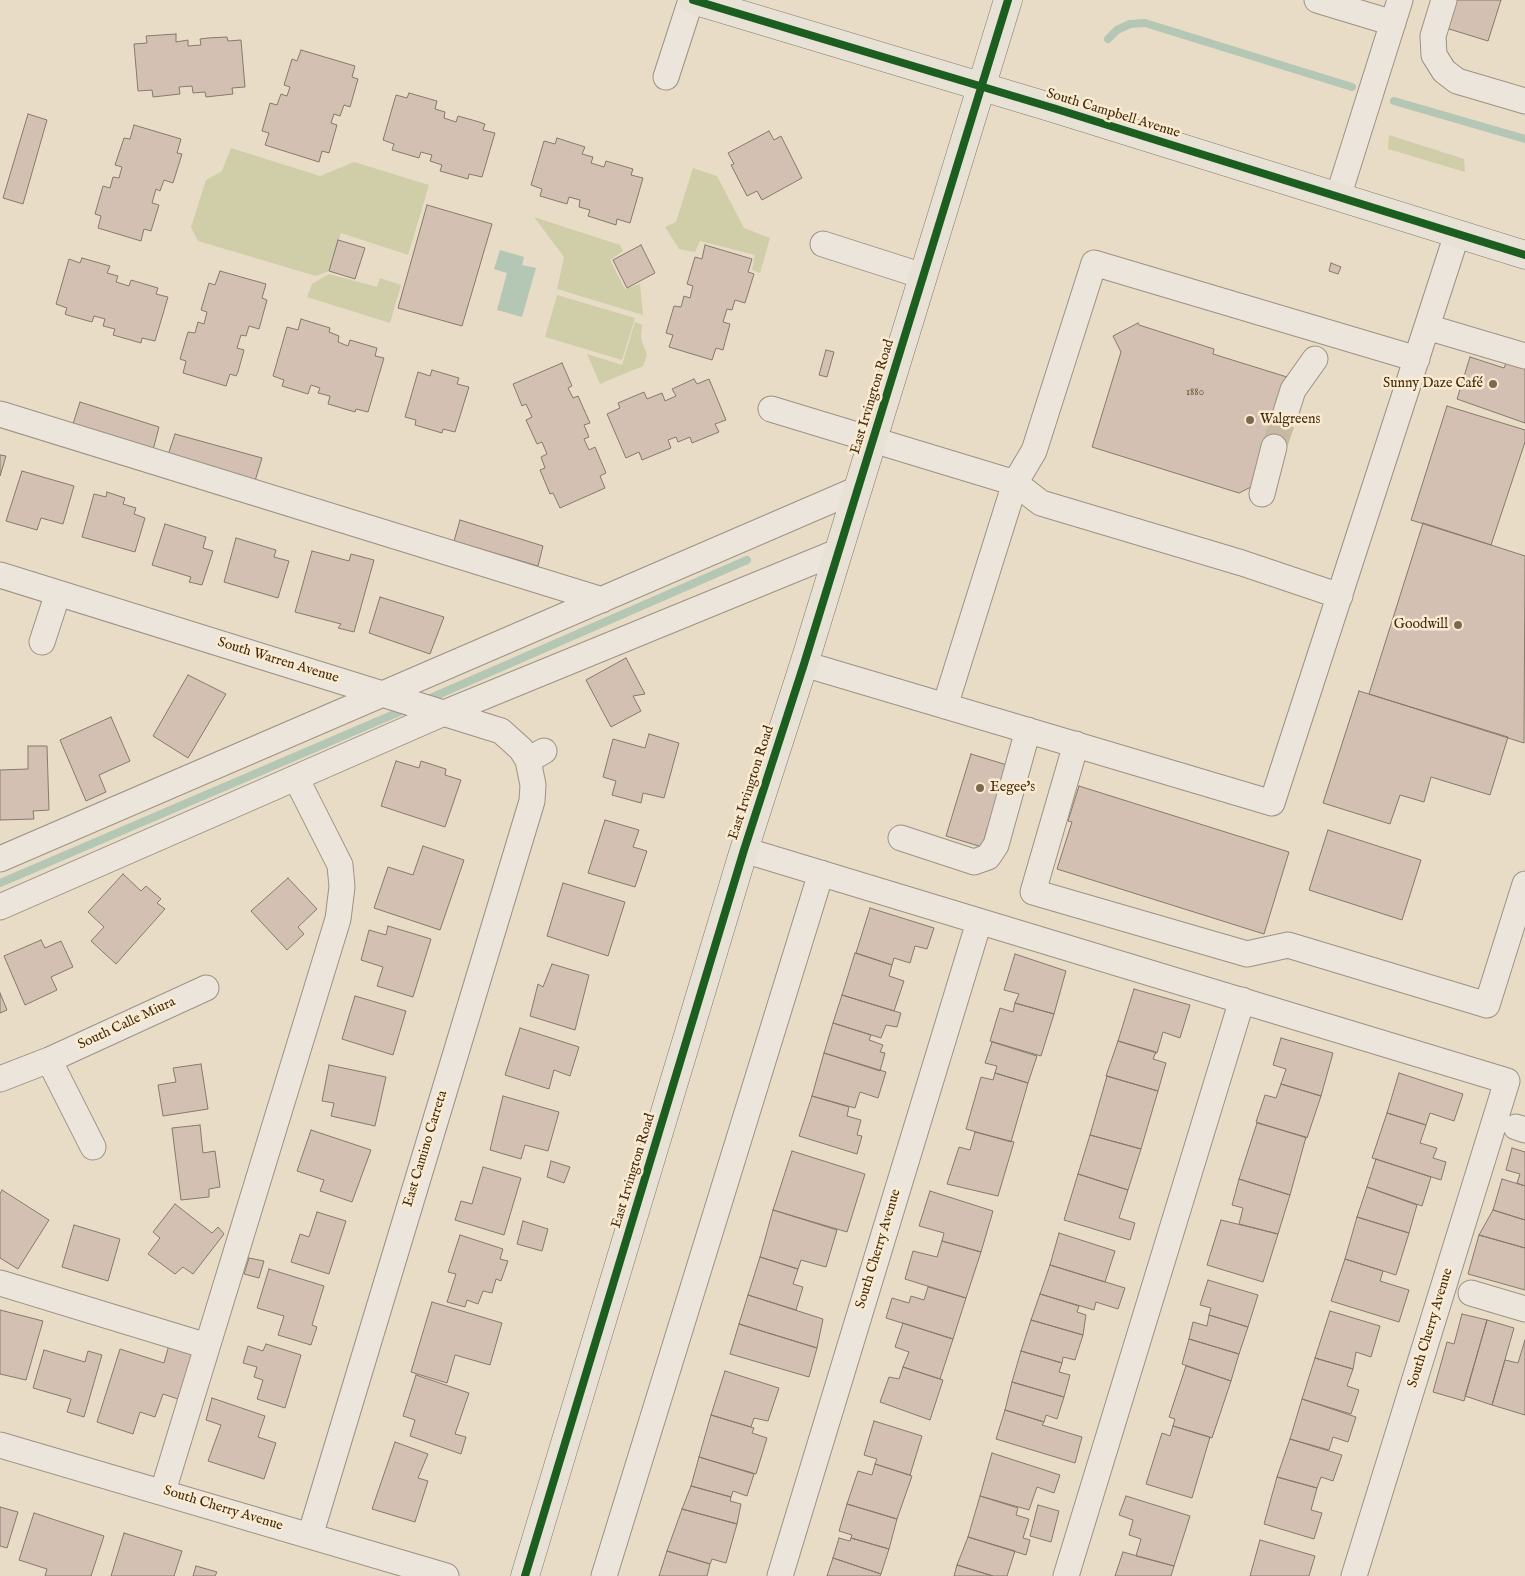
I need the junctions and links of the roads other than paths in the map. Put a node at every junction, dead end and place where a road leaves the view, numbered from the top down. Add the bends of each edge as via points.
1 (692, 0) edge
2 (1008, 0) edge
3 (1317, 0) edge
4 (1444, 0) edge
5 (1396, 11) edge
6 (666, 77) dead end
7 (981, 86) junction
8 (1522, 100) edge
9 (1338, 197) junction
10 (1457, 234) junction
11 (822, 244) dead end
12 (1525, 255) edge
13 (923, 276) junction
14 (1427, 327) junction
15 (1525, 356) edge
16 (1316, 359) dead end
17 (1417, 359) junction
18 (771, 409) dead end
19 (1286, 412) tunnel mouth
20 (0, 414) edge
21 (872, 441) junction
22 (1274, 447) tunnel mouth
23 (1015, 483) junction
24 (858, 489) junction
25 (1262, 494) dead end
26 (837, 552) junction
27 (0, 575) edge
28 (58, 593) junction
29 (1340, 596) junction
30 (602, 600) junction
31 (42, 642) dead end
32 (804, 664) junction
33 (384, 694) junction
34 (946, 706) junction
35 (444, 713) junction
36 (1028, 730) junction
37 (1076, 744) junction
38 (536, 756) joint
39 (296, 778) junction
40 (901, 838) dead end
41 (744, 850) junction
42 (0, 859) edge
43 (821, 873) junction
44 (1525, 884) edge
45 (0, 907) edge
46 (979, 922) junction
47 (206, 988) dead end
48 (1242, 1000) junction
49 (49, 1060) junction
50 (0, 1080) edge
51 (93, 1147) dead end
52 (0, 1283) edge
53 (1471, 1293) dead end
54 (1525, 1309) edge
55 (207, 1346) junction
56 (0, 1445) edge
57 (163, 1491) junction
58 (310, 1536) junction
59 (446, 1576) edge
60 (525, 1576) edge
61 (604, 1576) edge
62 (780, 1576) edge
63 (1066, 1576) edge
64 (1354, 1576) edge

1 - 6 street
1 - 7 main road, South Campbell Avenue
2 - 7 main road, East Irvington Road
3 - 5 street
4 - 8 street via 1433,36 1434,55 1444,71 1457,81
5 - 9 street
7 - 9 main road, South Campbell Avenue
7 - 13 main road, East Irvington Road
9 - 10 main road, South Campbell Avenue
10 - 12 main road, South Campbell Avenue
10 - 14 street
11 - 13 street
13 - 21 main road, East Irvington Road
14 - 15 street
14 - 17 street
16 - 19 street via 1293,390
17 - 23 street via 1094,263 1034,451
17 - 29 street
18 - 21 street
20 - 30 street
21 - 23 street
21 - 24 main road, East Irvington Road
22 - 25 street
23 - 29 street via 1041,503
23 - 34 street
24 - 26 main road, East Irvington Road
24 - 30 street
26 - 32 main road, East Irvington Road
26 - 35 street
27 - 28 street, South Warren Avenue
28 - 31 street
28 - 33 street, South Warren Avenue
29 - 37 street via 1272,803
30 - 33 street
32 - 34 street
32 - 41 main road, East Irvington Road
33 - 35 street, South Warren Avenue
33 - 42 street
34 - 36 street
35 - 38 street, South Warren Avenue via 500,731
35 - 39 street
36 - 37 street
36 - 40 street via 996,845 988,857 974,862
37 - 44 street via 1033,892 1247,954 1288,945 1487,1005
38 - 58 street, East Camino Carreta via 532,801
39 - 45 street
39 - 55 street via 340,865 342,888 338,919
41 - 43 street
41 - 60 main road, East Irvington Road
43 - 46 street
43 - 61 street
46 - 48 street
46 - 62 street, South Cherry Avenue
47 - 49 street, South Calle Miura
48 - 63 street
48 - 64 street, South Cherry Avenue via 1507,1081
49 - 50 street, South Calle Miura
49 - 51 street
52 - 55 street
53 - 54 street
55 - 57 street
56 - 57 street, South Cherry Avenue
57 - 58 street, South Cherry Avenue
58 - 59 street, South Cherry Avenue

